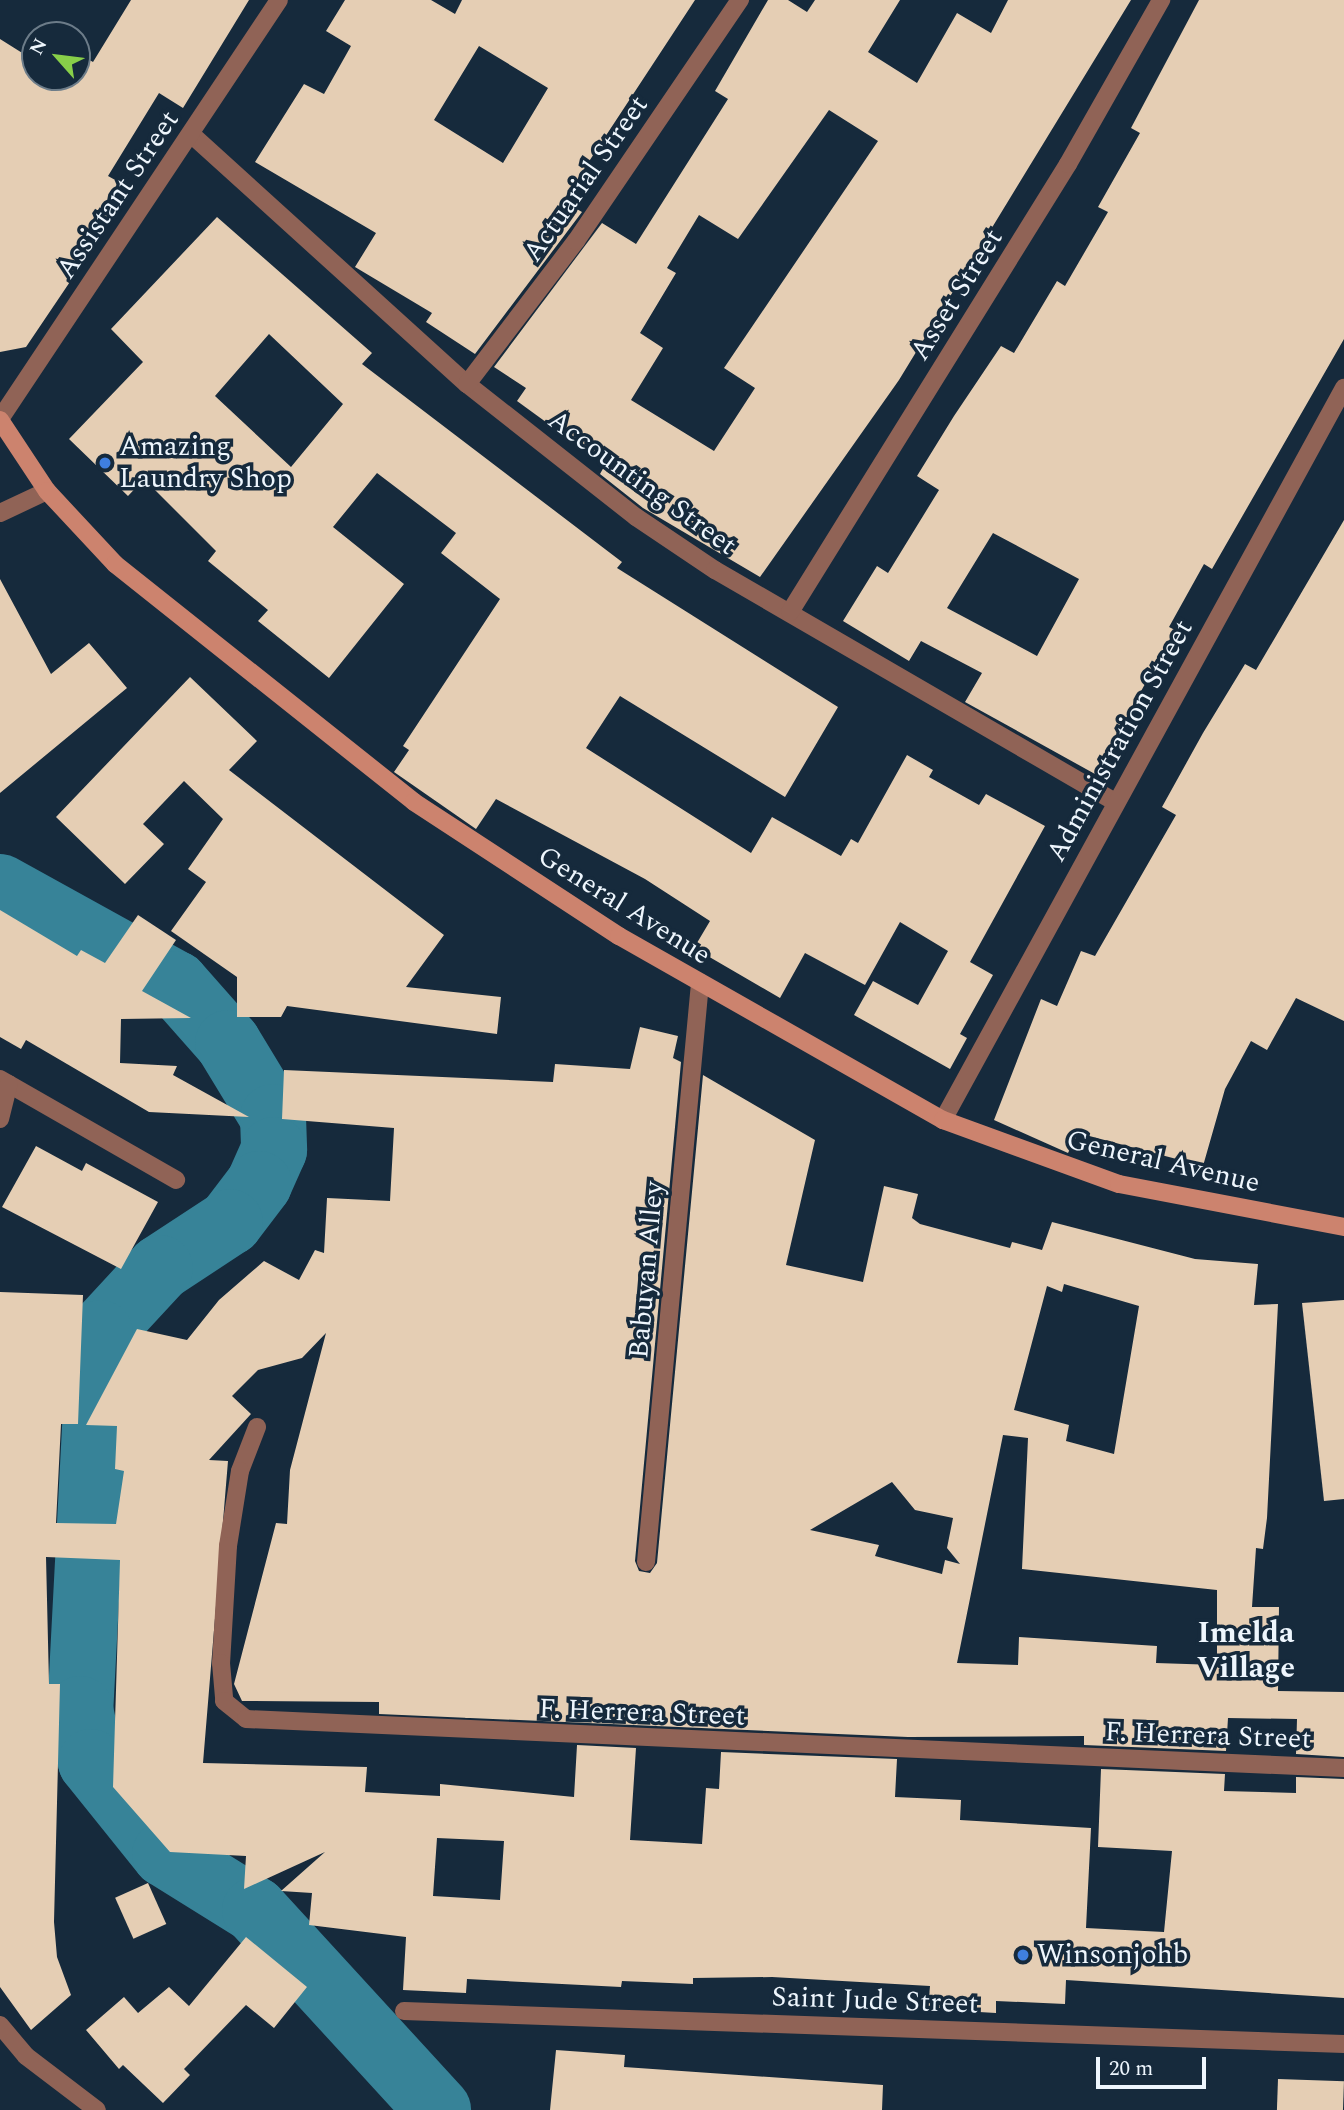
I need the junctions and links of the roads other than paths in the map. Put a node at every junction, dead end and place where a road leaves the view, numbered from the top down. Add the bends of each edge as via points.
1 (279, 0) edge
2 (740, 0) edge
3 (1161, 0) edge
4 (191, 134) junction
5 (467, 384) junction
6 (1344, 388) edge
7 (0, 419) edge
8 (47, 491) junction
9 (0, 513) edge
10 (790, 612) junction
11 (1116, 802) junction
12 (699, 983) junction
13 (5, 1082) edge
14 (0, 1119) edge
15 (943, 1120) junction
16 (176, 1180) dead end
17 (1344, 1227) edge
18 (257, 1427) dead end
19 (646, 1562) dead end
20 (1344, 1768) edge
21 (404, 2011) dead end
22 (0, 2025) edge
23 (1344, 2044) edge
24 (97, 2110) edge

1 - 4 street, Assistant Street
2 - 5 street, Actuarial Street via 576,241
3 - 10 street, Asset Street via 1069,164
4 - 5 street, Accounting Street
4 - 7 street, Assistant Street
5 - 10 street, Accounting Street via 636,517
6 - 11 street, Administration Street
7 - 8 street, General Avenue
8 - 9 street
8 - 12 street, General Avenue via 115,564 414,802
10 - 11 street, Accounting Street
11 - 15 street, Administration Street
12 - 15 street, General Avenue
12 - 19 street, Babuyan Alley
13 - 14 street
13 - 16 street
15 - 17 street, General Avenue via 1119,1184
18 - 20 street, F. Herrera Street via 240,1471 229,1545 221,1663 223,1701 246,1719
21 - 23 street, Saint Jude Street
22 - 24 street via 12,2042

